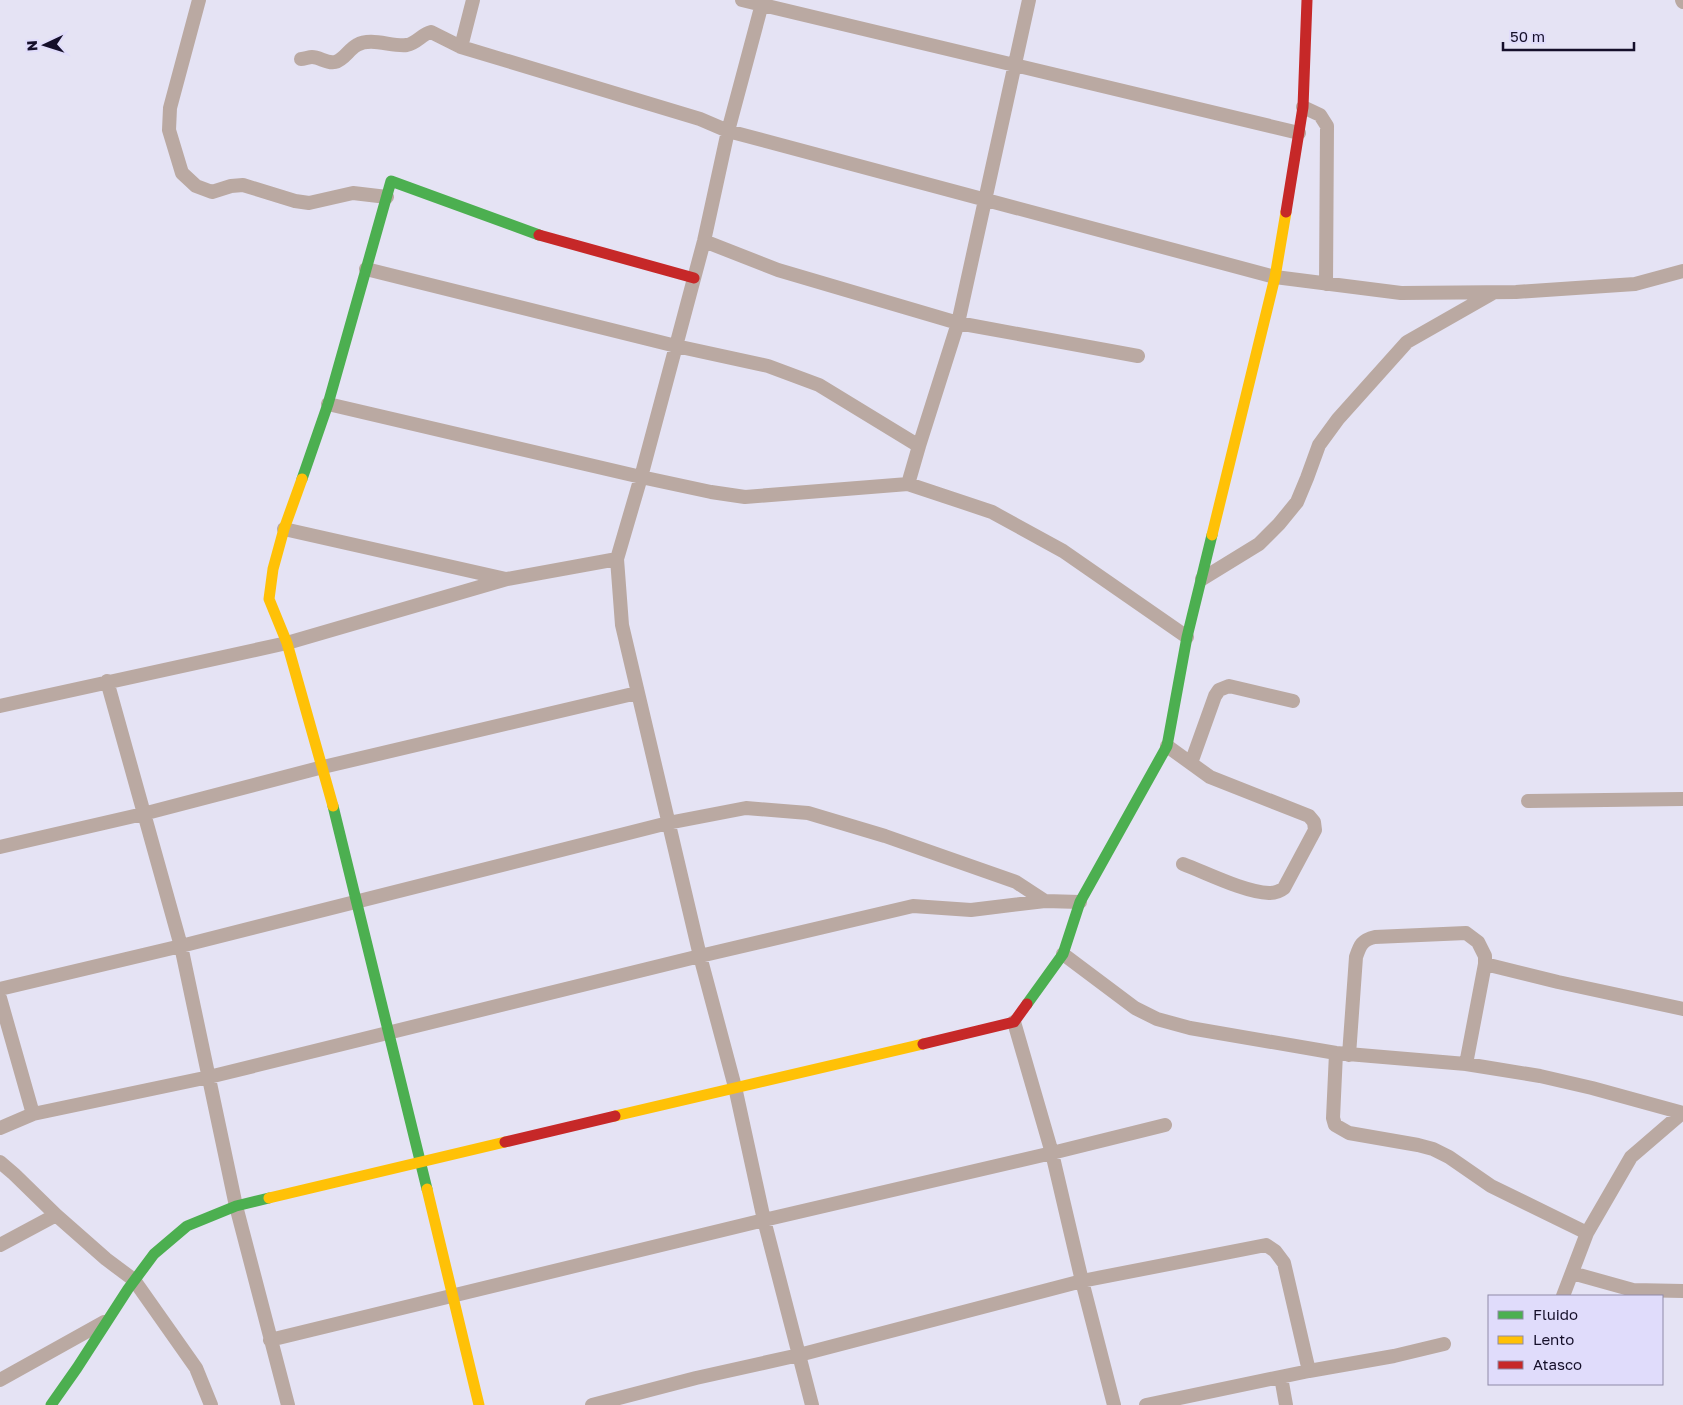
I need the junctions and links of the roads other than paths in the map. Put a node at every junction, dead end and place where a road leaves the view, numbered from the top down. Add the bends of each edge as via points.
1 (199, 0) edge
2 (473, 0) edge
3 (742, 0) edge
4 (1029, 0) edge
5 (1307, 0) edge
6 (762, 3) edge
7 (461, 47) junction
8 (301, 59) dead end
9 (1014, 64) junction
10 (1303, 107) junction
11 (728, 131) junction
12 (1299, 133) junction
13 (387, 197) junction
14 (986, 198) junction
15 (704, 241) junction
16 (366, 269) junction
17 (1683, 271) edge
18 (1275, 277) junction
19 (694, 278) junction
20 (1326, 284) junction
21 (1495, 292) junction
22 (958, 324) junction
23 (676, 346) junction
24 (1138, 356) dead end
25 (328, 404) junction
26 (919, 446) junction
27 (641, 477) junction
28 (908, 484) junction
29 (284, 529) junction
30 (617, 559) junction
31 (1202, 579) junction
32 (507, 580) junction
33 (1188, 637) junction
34 (287, 643) junction
35 (107, 681) junction
36 (637, 693) junction
37 (1293, 701) dead end
38 (0, 706) edge
39 (1167, 746) junction
40 (1191, 763) junction
41 (323, 767) junction
42 (1683, 798) edge
43 (1528, 801) dead end
44 (143, 814) junction
45 (668, 823) junction
46 (0, 846) edge
47 (1183, 864) dead end
48 (357, 900) junction
49 (1045, 902) junction
50 (1080, 902) junction
51 (181, 946) junction
52 (1063, 954) junction
53 (700, 956) junction
54 (1485, 964) junction
55 (0, 989) edge
56 (0, 998) edge
57 (1683, 1010) edge
58 (1014, 1022) junction
59 (389, 1033) junction
60 (1342, 1054) junction
61 (1466, 1064) junction
62 (209, 1077) junction
63 (735, 1087) junction
64 (1683, 1113) edge
65 (34, 1114) junction
66 (1164, 1125) dead end
67 (0, 1128) edge
68 (1052, 1153) junction
69 (0, 1162) edge
70 (420, 1162) junction
71 (236, 1206) junction
72 (56, 1215) junction
73 (764, 1220) junction
74 (1587, 1233) junction
75 (0, 1245) edge
76 (1572, 1272) junction
77 (134, 1280) junction
78 (1082, 1280) junction
79 (1683, 1291) edge
80 (1632, 1293) edge
81 (1563, 1295) edge
82 (453, 1297) junction
83 (108, 1320) junction
84 (270, 1340) junction
85 (1444, 1344) dead end
86 (799, 1355) junction
87 (1309, 1371) junction
88 (1282, 1377) junction
89 (0, 1380) edge
90 (51, 1405) edge
91 (211, 1405) edge
92 (288, 1405) edge
93 (479, 1405) edge
94 (592, 1405) edge
95 (812, 1405) edge
96 (1114, 1405) edge
97 (1146, 1405) edge
98 (1286, 1405) edge

1 - 13 street via 170,108 169,130 182,173 196,186 212,192 243,185 309,203 353,193
2 - 7 street
3 - 6 street
4 - 9 street
5 - 10 street
6 - 9 street
6 - 11 street
7 - 8 street via 431,32 407,45 356,45 336,62 313,57
7 - 11 street via 700,119
9 - 12 street
9 - 14 street
10 - 12 street
10 - 20 street via 1320,115 1327,126
11 - 14 street
11 - 15 street
12 - 18 street
13 - 16 street
13 - 19 street via 391,181 538,235
14 - 18 street
14 - 22 street
15 - 19 street
15 - 22 street via 778,270
16 - 23 street
16 - 25 street
17 - 21 street via 1635,284
18 - 20 street
18 - 31 street
19 - 23 street
20 - 21 street via 1401,293
21 - 31 street via 1407,342 1319,445 1296,502 1279,524 1259,544
22 - 24 street
22 - 26 street
23 - 26 street via 768,366 819,385
23 - 27 street
25 - 27 street
25 - 29 street
26 - 28 street
27 - 28 street via 745,497
27 - 30 street
28 - 33 street via 992,512 1063,552
29 - 32 street
29 - 34 street via 269,599
30 - 32 street
30 - 36 street via 622,625
31 - 33 street
32 - 34 street
33 - 39 street
34 - 35 street
34 - 41 street
35 - 38 street
35 - 44 street
36 - 41 street
36 - 45 street
37 - 40 street via 1229,686 1219,690
39 - 40 street
39 - 50 street
40 - 47 street via 1210,777 1310,816 1315,830 1279,892 1244,888
41 - 44 street
41 - 48 street
42 - 43 street
44 - 46 street
44 - 51 street
45 - 48 street
45 - 49 street via 746,808 808,813 1016,882
45 - 53 street
48 - 51 street
48 - 59 street
49 - 50 street
49 - 53 street via 971,910 914,906
50 - 52 street
51 - 55 street
51 - 62 street
52 - 58 street
52 - 60 street via 1135,1008 1157,1019 1190,1028
53 - 59 street
53 - 63 street
54 - 57 street
54 - 60 street via 1478,942 1466,933 1366,939 1356,957
54 - 61 street
56 - 65 street
58 - 63 street
58 - 68 street
59 - 62 street
59 - 70 street
60 - 61 street
60 - 74 street via 1333,1118 1335,1125 1349,1133 1434,1149 1491,1186
61 - 64 street via 1549,1078
62 - 65 street
62 - 71 street
63 - 70 street
63 - 73 street
64 - 74 street via 1631,1157
65 - 67 street
66 - 68 street
68 - 73 street
68 - 78 street
69 - 72 street
70 - 71 street
70 - 82 street
71 - 77 street via 188,1226 154,1254
71 - 84 street
72 - 75 street
72 - 77 street
73 - 82 street
73 - 86 street
74 - 76 street
76 - 80 street
76 - 81 street
77 - 83 street
77 - 91 street via 196,1368
78 - 86 street
78 - 87 street via 1266,1245 1284,1263
78 - 96 street
79 - 80 street
82 - 84 street
82 - 93 street
83 - 89 street
83 - 90 street
84 - 92 street
85 - 87 street
86 - 94 street
86 - 95 street
87 - 88 street
88 - 97 street
88 - 98 street

